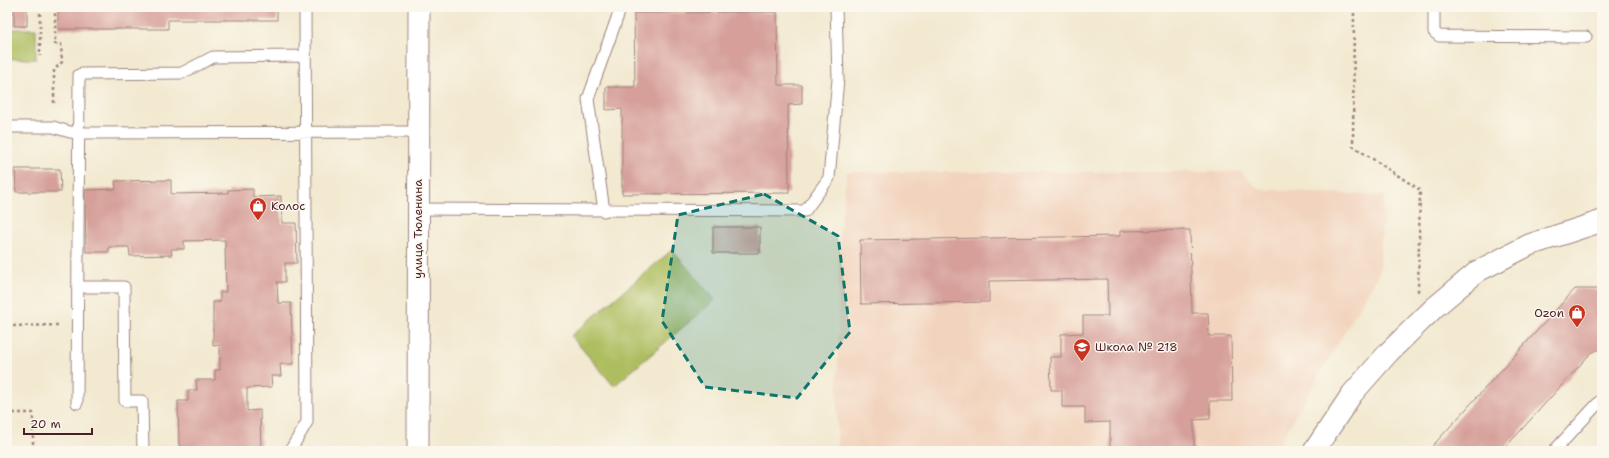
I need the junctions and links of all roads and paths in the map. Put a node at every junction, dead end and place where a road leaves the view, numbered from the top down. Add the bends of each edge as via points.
1 (40, 7) edge
2 (55, 7) edge
3 (305, 7) edge
4 (419, 7) edge
5 (621, 7) edge
6 (836, 7) edge
7 (1354, 7) edge
8 (1434, 7) edge
9 (1586, 37) dead end
10 (40, 56) dead end
11 (305, 56) junction
12 (54, 103) dead end
13 (7, 127) edge
14 (305, 132) junction
15 (419, 132) junction
16 (79, 133) junction
17 (418, 209) junction
18 (604, 211) junction
19 (1602, 221) edge
20 (78, 287) junction
21 (78, 325) junction
22 (1417, 325) junction
23 (7, 326) edge
24 (1602, 399) edge
25 (77, 403) dead end
26 (7, 413) edge
27 (33, 451) edge
28 (143, 451) edge
29 (290, 451) edge
30 (418, 451) edge
31 (1314, 451) edge
32 (1554, 451) edge

1 - 10 path
2 - 12 path via 55,44 61,44 62,62 54,70
3 - 11 lane
4 - 15 street, улица Тюленина
5 - 18 lane via 588,99
6 - 18 lane via 838,79 829,178 805,211
7 - 22 path via 1353,146 1420,190
8 - 9 lane via 1434,32 1439,36
11 - 14 lane
11 - 16 lane via 213,57 182,73 82,74 79,77
13 - 16 lane via 53,126
14 - 15 lane
14 - 16 lane
14 - 29 lane via 307,422
15 - 17 street, улица Тюленина
16 - 20 lane
17 - 18 lane
17 - 30 street, улица Тюленина
19 - 22 street via 1528,244 1478,271
20 - 21 lane
20 - 28 lane via 124,286 124,401 142,401
21 - 23 path
21 - 25 lane
22 - 31 street via 1352,394
24 - 32 lane
26 - 27 path via 33,413

